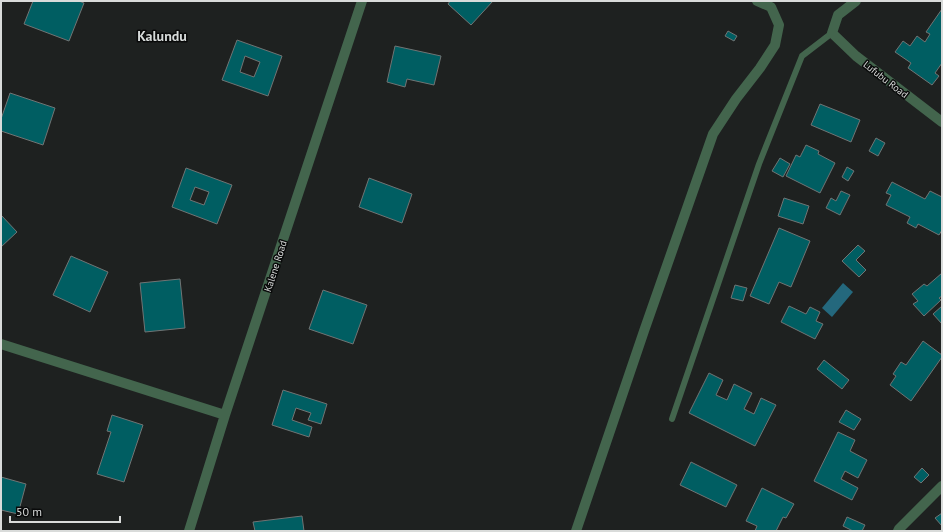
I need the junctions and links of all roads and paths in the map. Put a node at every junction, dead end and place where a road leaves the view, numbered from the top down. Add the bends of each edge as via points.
1 (362, 1) edge
2 (757, 1) edge
3 (856, 1) edge
4 (832, 33) junction
5 (942, 122) edge
6 (1, 344) edge
7 (225, 415) junction
8 (672, 419) dead end
9 (942, 486) edge
10 (189, 531) edge
11 (576, 531) edge
12 (898, 531) edge

1 - 7 street, Kalene Road
2 - 11 street via 771,7 779,25 774,45 713,134
3 - 4 street via 838,16
4 - 5 street, Lufubu Road via 856,56
4 - 8 lane via 802,56 759,164
6 - 7 street
7 - 10 street, Kalene Road
9 - 12 street

